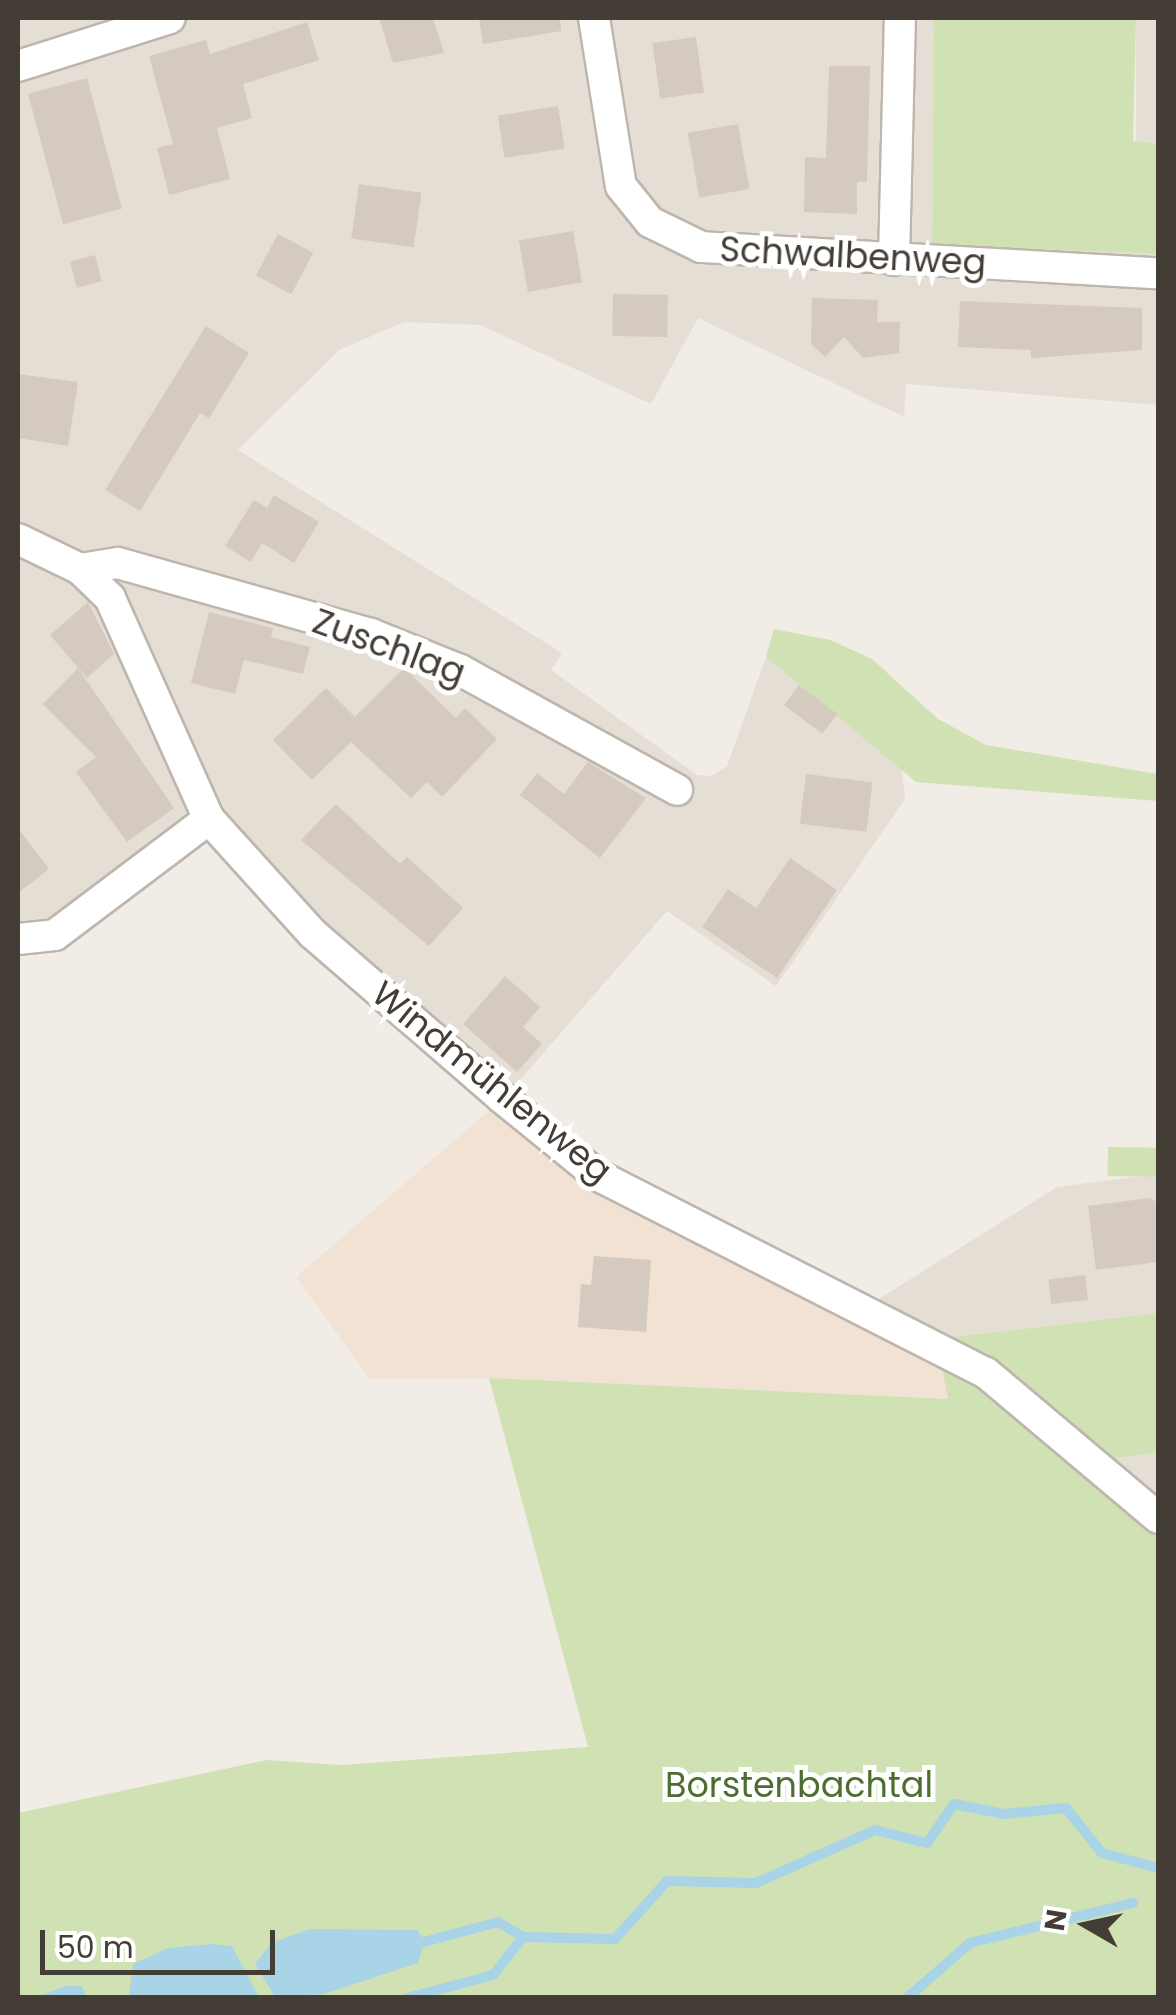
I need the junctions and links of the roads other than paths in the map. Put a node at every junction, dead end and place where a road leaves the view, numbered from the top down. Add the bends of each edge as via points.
1 (170, 18) edge
2 (594, 18) edge
3 (900, 18) edge
4 (18, 66) edge
5 (894, 260) junction
6 (1158, 273) edge
7 (18, 539) edge
8 (80, 569) junction
9 (678, 790) dead end
10 (209, 820) junction
11 (18, 939) edge
12 (1158, 1518) edge

1 - 4 street
2 - 5 street, Schwalbenweg via 622,186 650,222 701,247
3 - 5 street
5 - 6 street, Schwalbenweg
7 - 8 street, Windmühlenweg
8 - 9 street, Zuschlag via 118,563 371,634 460,670
8 - 10 street, Windmühlenweg via 110,598
10 - 11 street via 55,935
10 - 12 street, Windmühlenweg via 313,934 597,1176 986,1372

